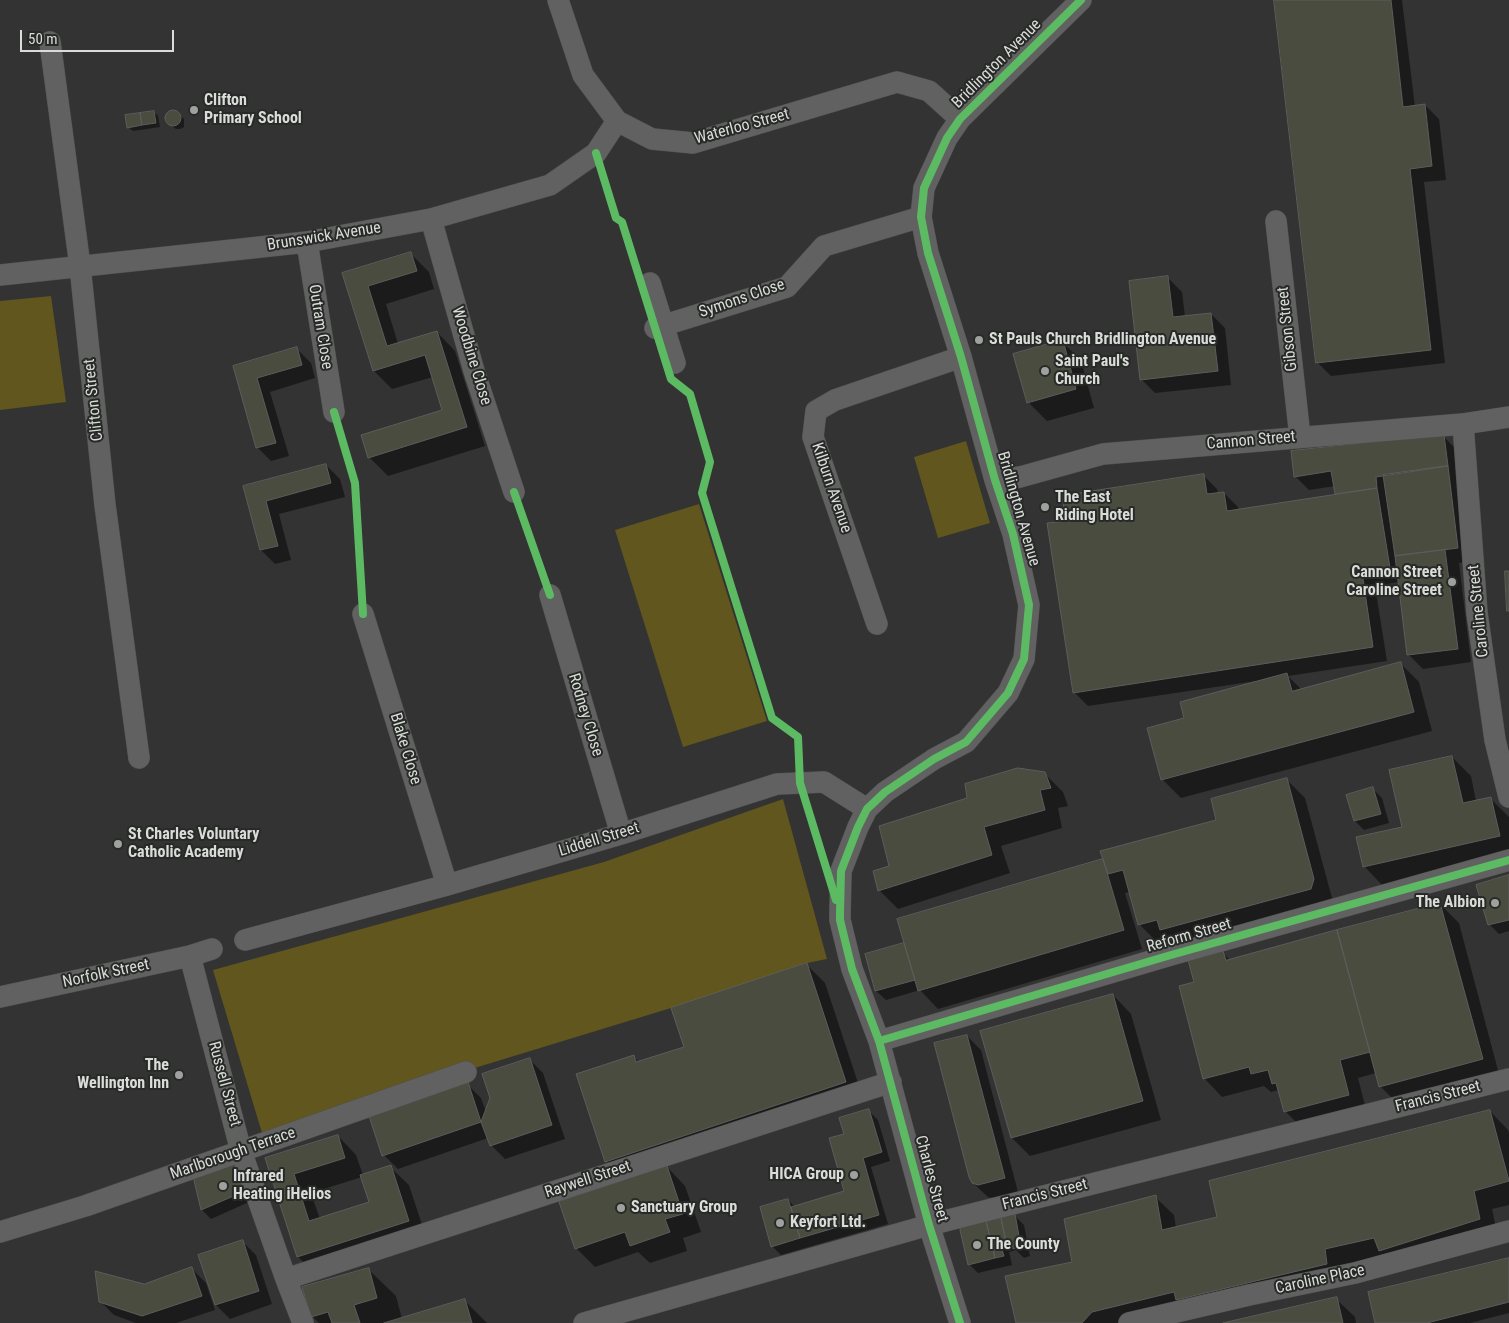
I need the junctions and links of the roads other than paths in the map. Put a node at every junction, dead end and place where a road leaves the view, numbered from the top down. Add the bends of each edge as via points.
1 (558, 0) edge
2 (1081, 0) edge
3 (50, 42) dead end
4 (960, 119) junction
5 (617, 121) junction
6 (921, 217) junction
7 (431, 219) junction
8 (1276, 221) dead end
9 (307, 242) junction
10 (80, 266) junction
11 (0, 275) edge
12 (650, 283) dead end
13 (659, 327) junction
14 (961, 357) junction
15 (675, 363) dead end
16 (334, 412) dead end
17 (1509, 417) edge
18 (1463, 424) junction
19 (1300, 437) junction
20 (995, 480) junction
21 (514, 492) dead end
22 (550, 596) dead end
23 (363, 614) dead end
24 (877, 624) dead end
25 (139, 758) dead end
26 (1509, 796) edge
27 (867, 809) junction
28 (621, 834) junction
29 (1509, 860) edge
30 (448, 885) junction
31 (245, 940) dead end
32 (212, 949) dead end
33 (190, 956) junction
34 (0, 997) edge
35 (878, 1041) junction
36 (466, 1072) dead end
37 (1509, 1079) edge
38 (891, 1082) junction
39 (241, 1151) junction
40 (930, 1225) junction
41 (1509, 1231) edge
42 (0, 1232) edge
43 (286, 1279) junction
44 (303, 1323) edge
45 (584, 1323) edge
46 (960, 1323) edge
47 (1129, 1323) edge

1 - 5 street, Waterloo Street via 583,75
2 - 4 street, Bridlington Avenue
3 - 10 street, Clifton Street
4 - 5 street, Waterloo Street via 929,91 897,82 693,143 652,139
4 - 6 street, Bridlington Avenue via 947,138 924,188
5 - 7 street, Brunswick Avenue via 596,153 550,185
6 - 13 street, Symons Close via 824,246 787,287
6 - 14 street, Bridlington Avenue via 928,253
7 - 9 street, Brunswick Avenue
7 - 21 street, Woodbine Close via 474,371
8 - 19 street, Gibson Street
9 - 10 street, Brunswick Avenue
9 - 16 street, Outram Close
10 - 11 street, Brunswick Avenue
10 - 25 street, Clifton Street via 105,505
12 - 13 street
13 - 15 street
14 - 20 street, Bridlington Avenue
14 - 24 street, Kilburn Avenue via 835,400 816,411 813,437
17 - 18 street, Cannon Street
18 - 19 street, Cannon Street
18 - 26 street, Caroline Street via 1477,613 1495,740
19 - 20 street, Cannon Street via 1103,454 1020,477
20 - 27 street, Bridlington Avenue via 1013,534 1030,605 1024,659 1008,693 966,742 885,792
22 - 28 street, Rodney Close
23 - 30 street, Blake Close
27 - 28 street, Liddell Street via 824,782 777,784
27 - 35 street, Bridlington Avenue via 841,871 840,920 852,969
28 - 30 street, Liddell Street
29 - 35 street, Reform Street
30 - 31 street, Liddell Street
32 - 33 street, Norfolk Street
33 - 34 street, Norfolk Street
33 - 39 street, Russell Street
35 - 38 street, Charles Street
36 - 39 street, Marlborough Terrace
37 - 40 street, Francis Street
38 - 40 street, Charles Street
38 - 43 street, Raywell Street
39 - 42 street, Marlborough Terrace
39 - 43 street, Russell Street
40 - 45 street, Francis Street
40 - 46 street, Charles Street
41 - 47 street, Caroline Place via 1355,1273
43 - 44 street, Russell Street

